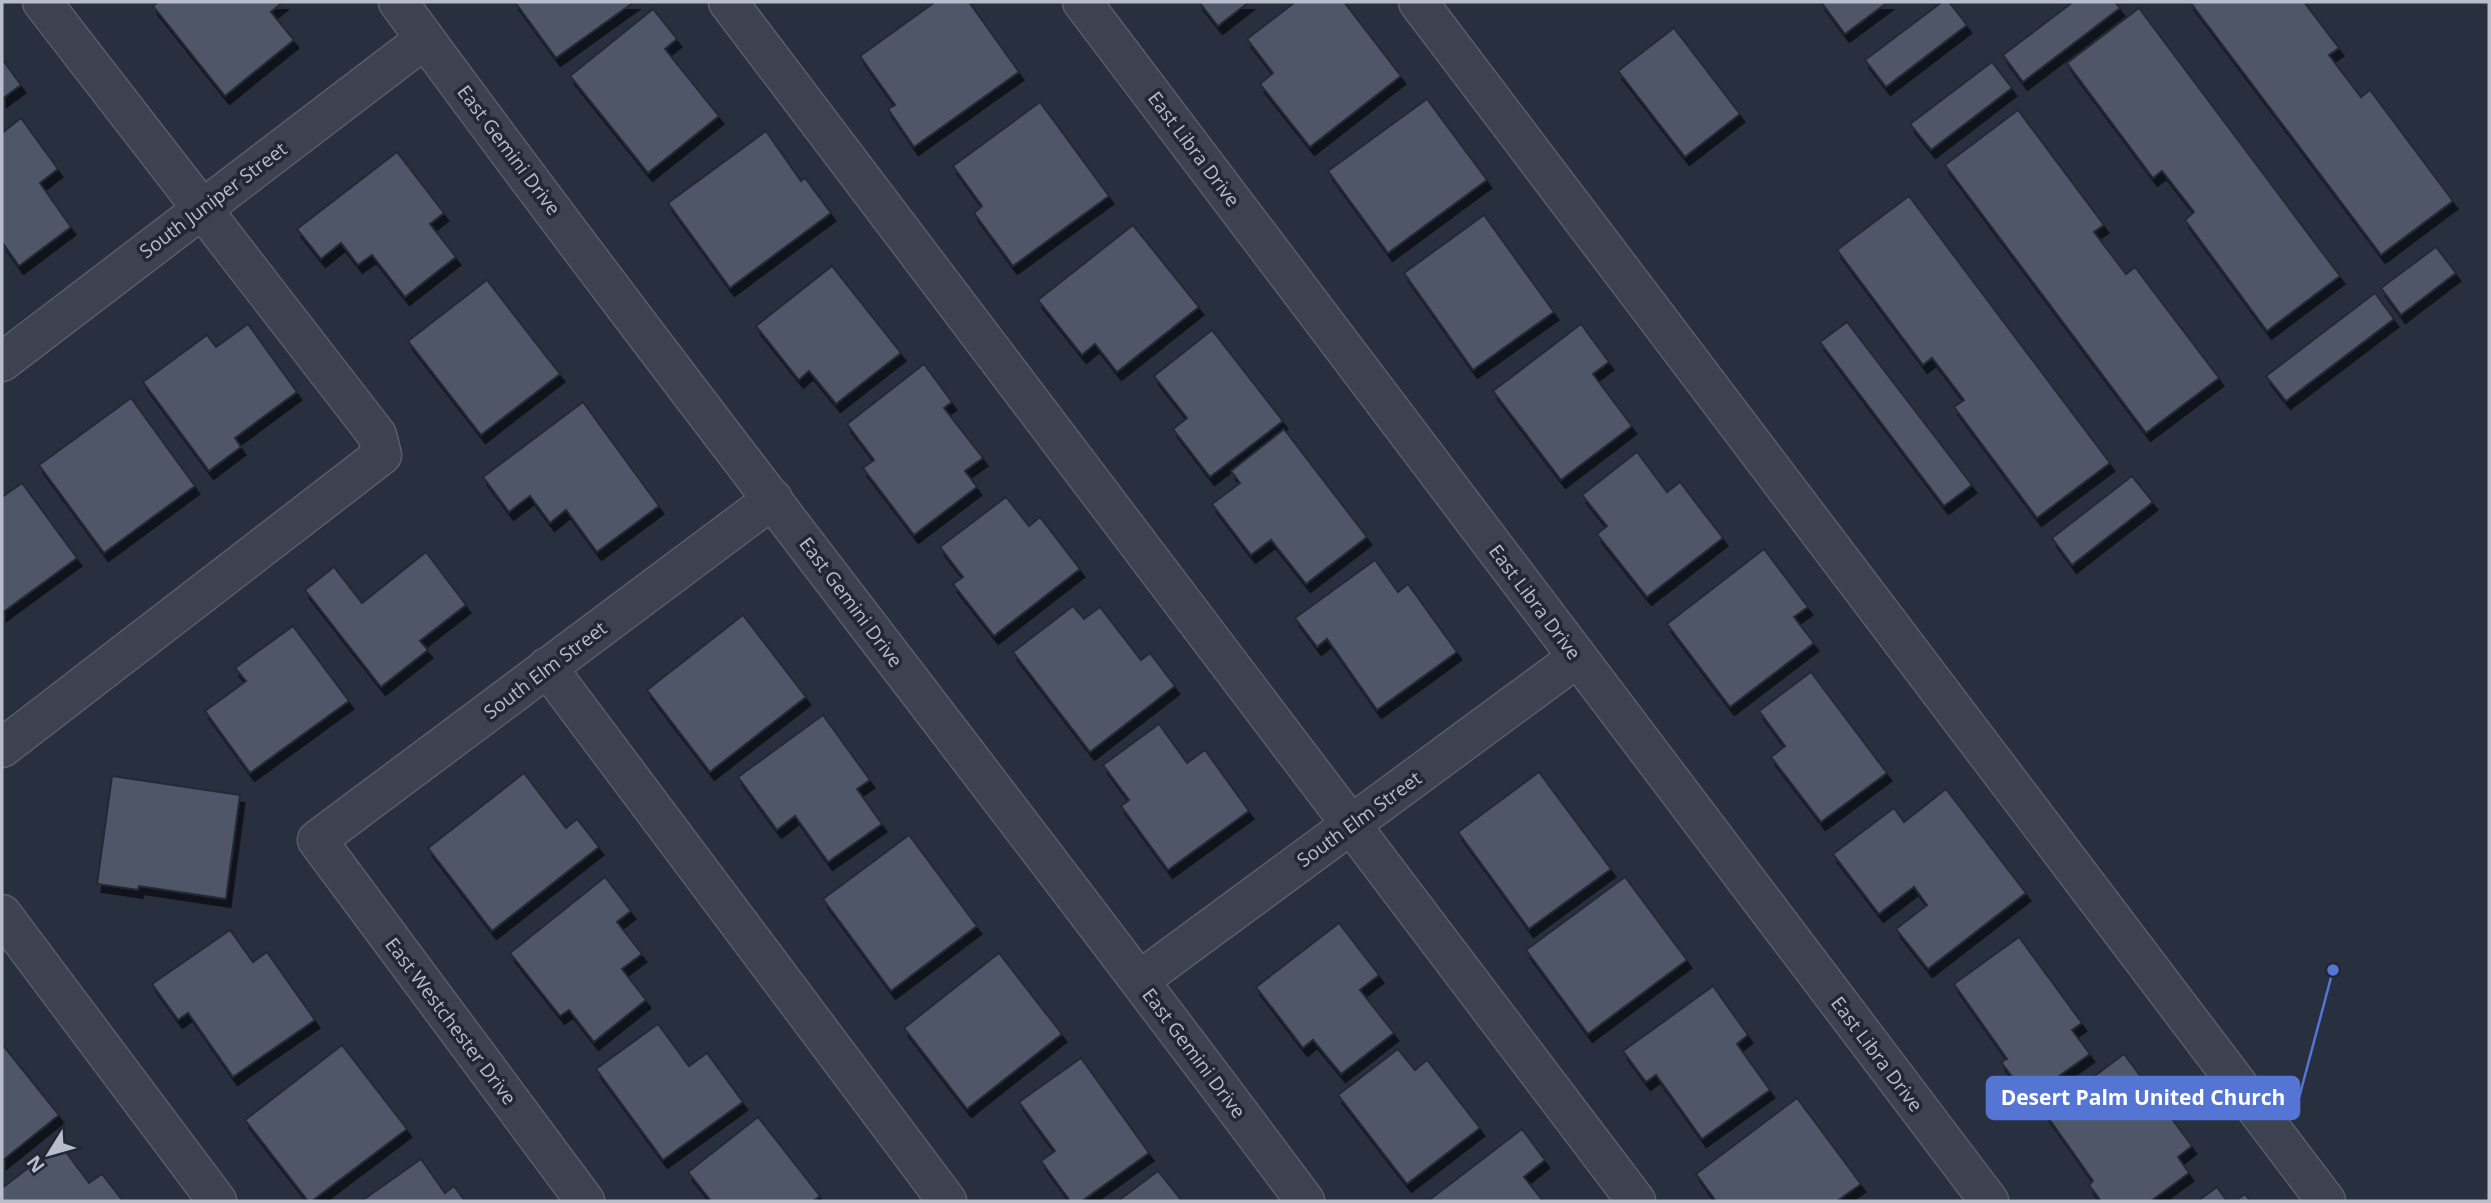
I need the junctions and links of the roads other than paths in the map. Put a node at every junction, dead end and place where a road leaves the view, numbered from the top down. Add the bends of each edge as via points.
1 (42, 2) edge
2 (398, 2) edge
3 (728, 2) edge
4 (1082, 2) edge
5 (1418, 2) edge
6 (425, 39) junction
7 (203, 209) junction
8 (2, 362) edge
9 (773, 499) junction
10 (1577, 658) junction
11 (547, 667) junction
12 (2, 748) edge
13 (1351, 824) junction
14 (317, 840) joint
15 (2, 914) edge
16 (1140, 980) junction
17 (216, 1201) edge
18 (585, 1201) edge
19 (947, 1201) edge
20 (1305, 1201) edge
21 (1636, 1201) edge
22 (1989, 1201) edge
23 (2326, 1201) edge

1 - 7 street
2 - 6 street, East Gemini Drive
3 - 13 street
4 - 10 street, East Libra Drive
5 - 23 street
6 - 7 street, South Juniper Street
6 - 9 street, East Gemini Drive
7 - 8 street, South Juniper Street
7 - 12 street via 377,435 383,455
9 - 11 street, South Elm Street
9 - 16 street, East Gemini Drive
10 - 13 street, South Elm Street
10 - 22 street, East Libra Drive
11 - 14 street, South Elm Street
11 - 19 street
13 - 16 street, South Elm Street
13 - 21 street
14 - 18 street, East Westchester Drive
15 - 17 street
16 - 20 street, East Gemini Drive

